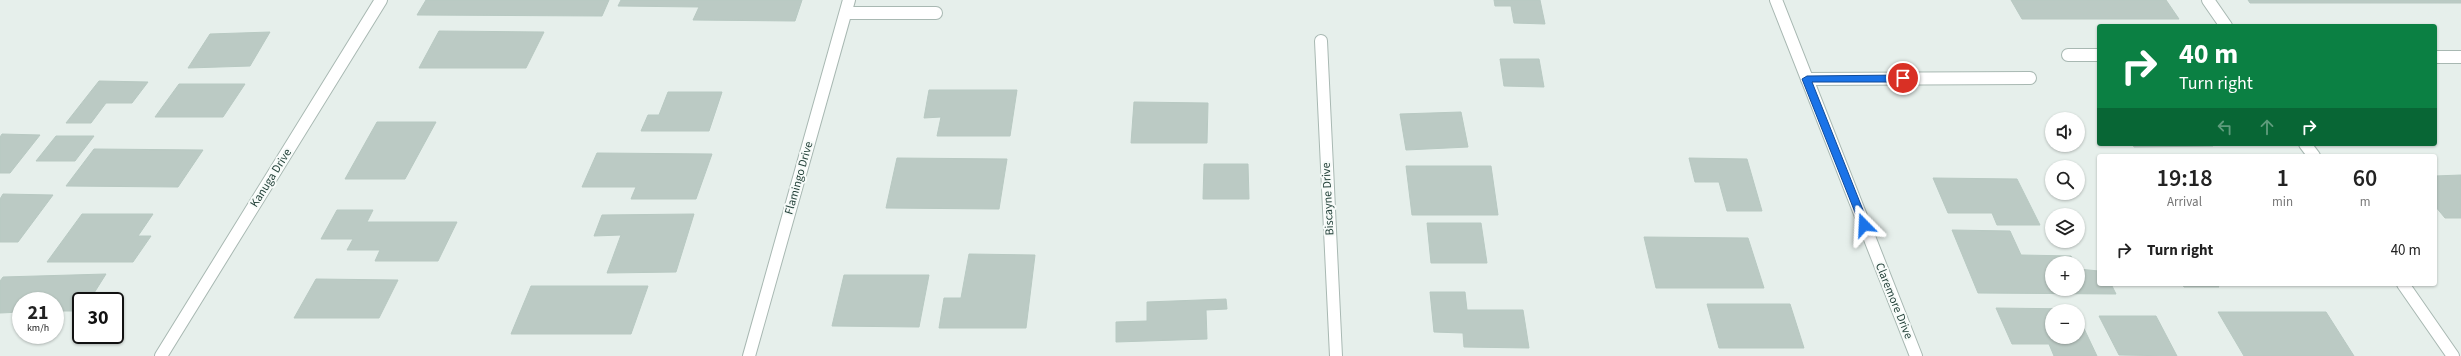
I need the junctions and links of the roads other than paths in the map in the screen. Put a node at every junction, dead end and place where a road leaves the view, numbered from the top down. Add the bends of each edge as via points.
1 (381, 0) edge
2 (849, 0) edge
3 (1776, 0) edge
4 (2208, 0) edge
5 (846, 13) junction
6 (936, 13) dead end
7 (2225, 24) edge
8 (1321, 41) dead end
9 (2068, 55) dead end
10 (2097, 55) edge
11 (2437, 57) edge
12 (2461, 57) edge
13 (2030, 78) dead end
14 (1807, 79) junction
15 (2404, 286) edge
16 (161, 356) edge
17 (749, 356) edge
18 (1336, 356) edge
19 (1916, 356) edge
20 (2453, 356) edge

1 - 16 street, Kanuga Drive
2 - 5 street, Flamingo Drive
3 - 14 street, Claremore Drive
4 - 7 street
5 - 6 street
5 - 17 street, Flamingo Drive
8 - 18 street, Biscayne Drive
9 - 10 street
11 - 12 street
13 - 14 street
14 - 19 street, Claremore Drive
15 - 20 street

